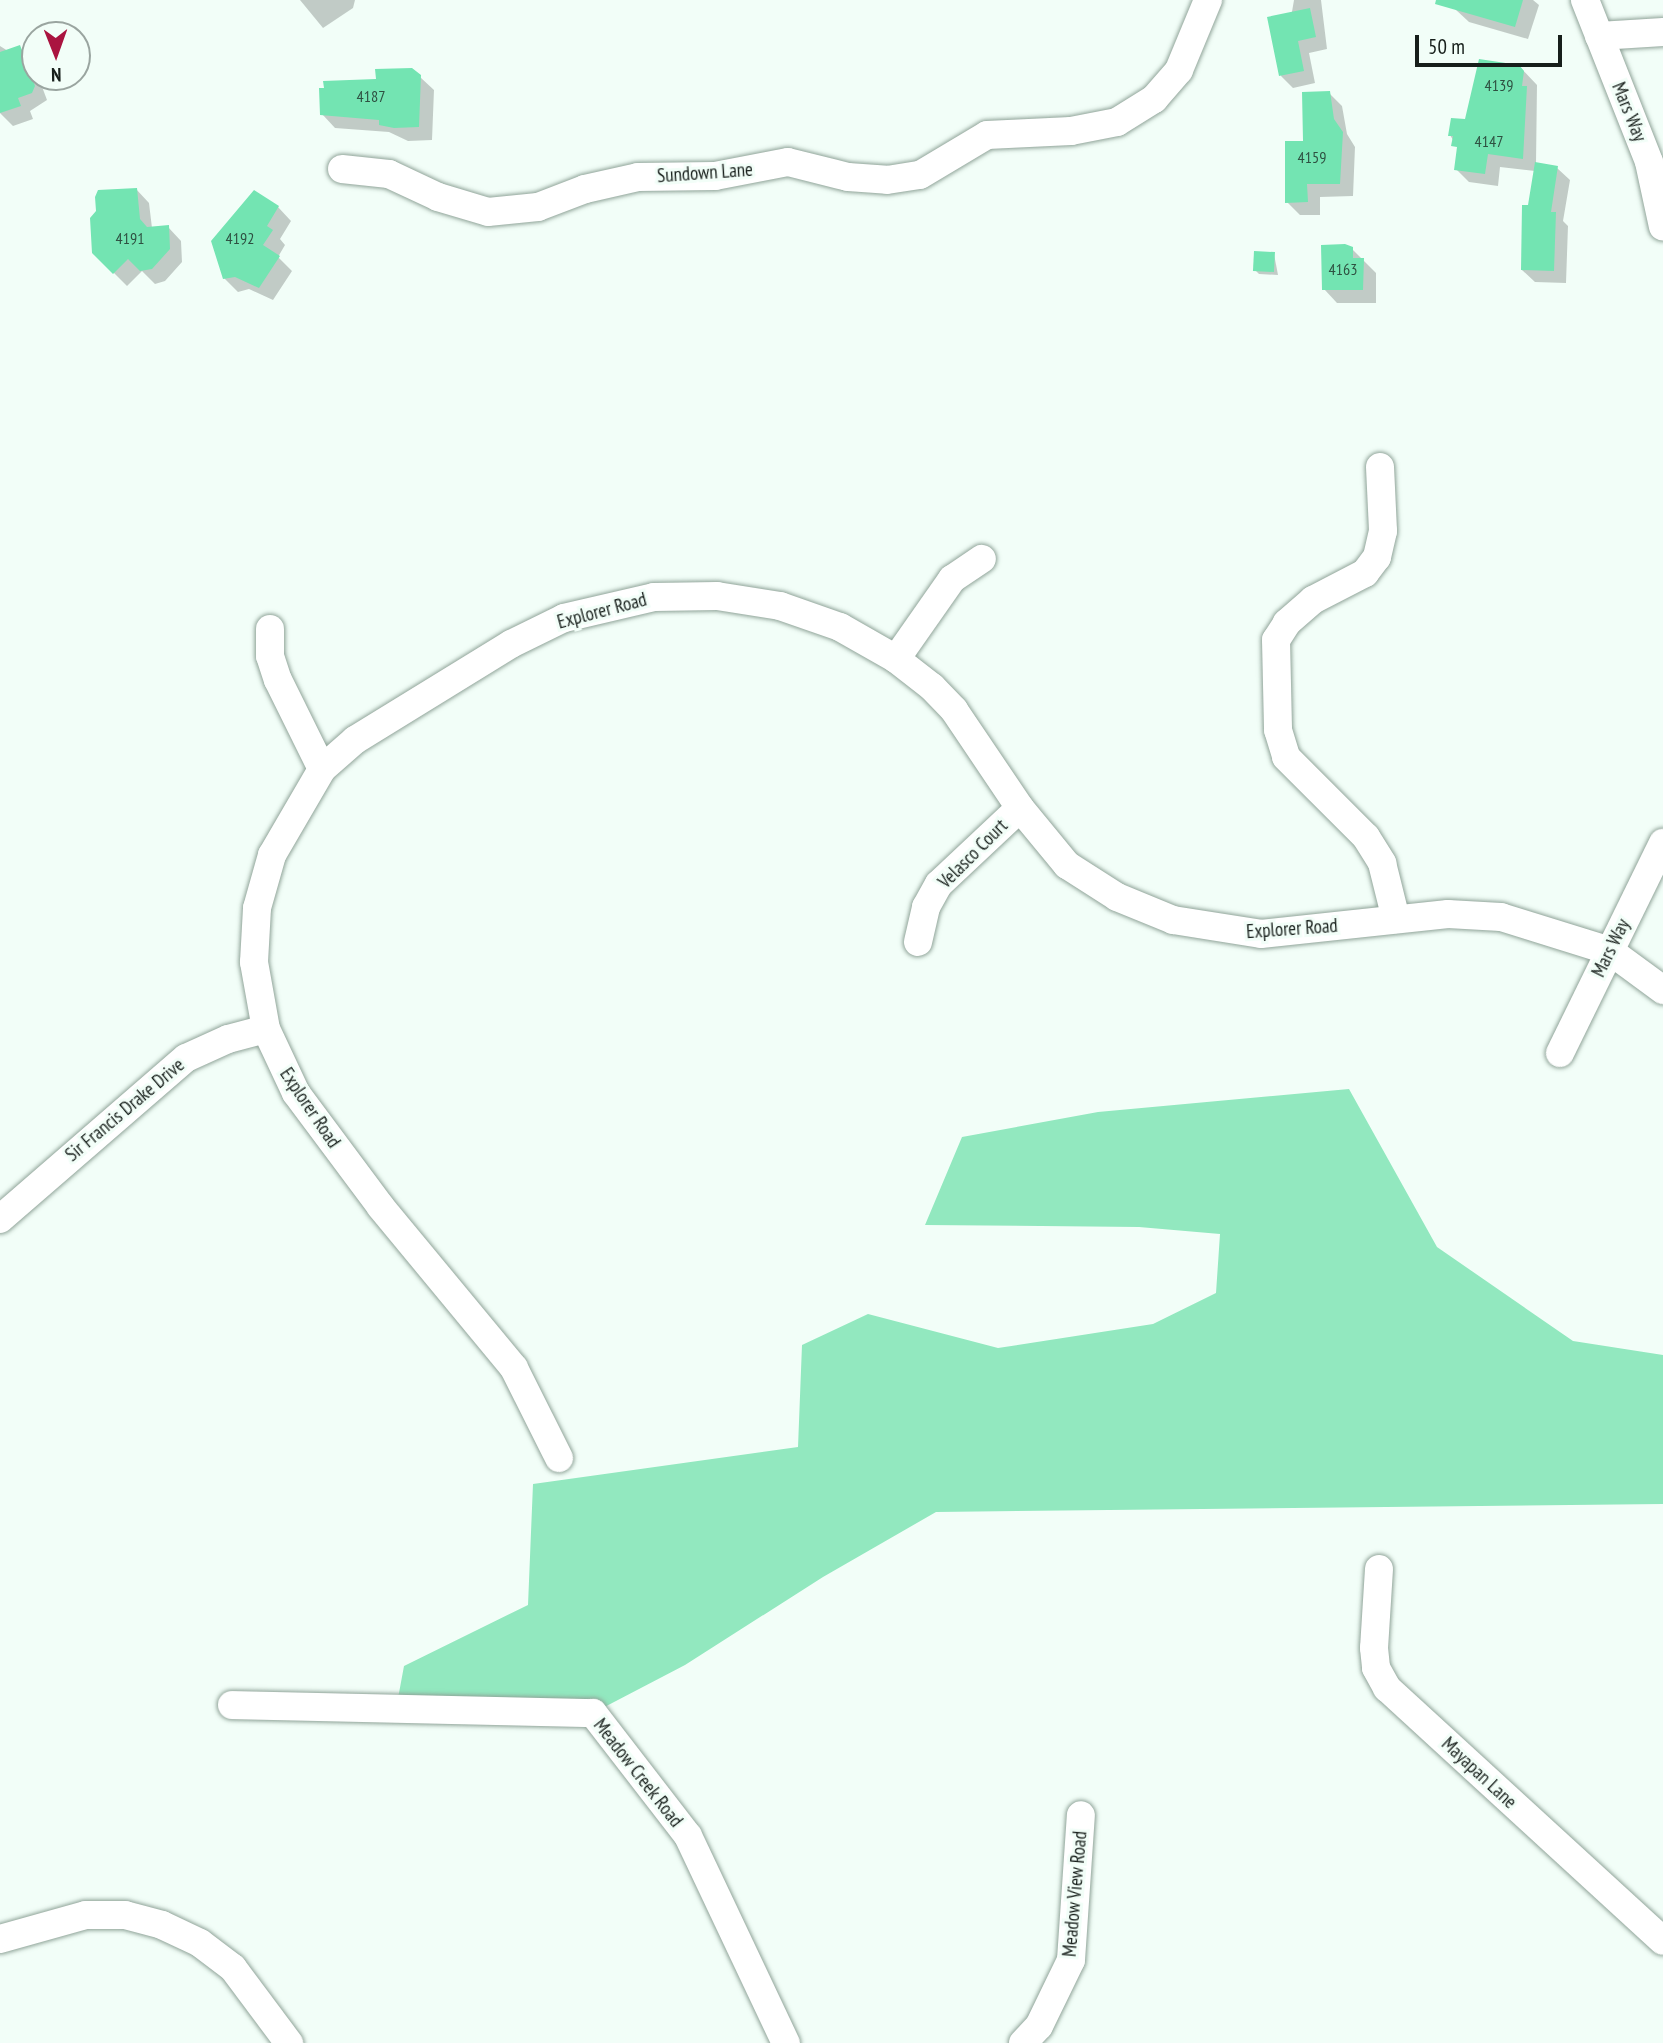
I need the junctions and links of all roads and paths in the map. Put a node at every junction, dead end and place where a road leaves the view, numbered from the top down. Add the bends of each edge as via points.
1 (1208, 0) edge
2 (1585, 0) edge
3 (1663, 32) edge
4 (1599, 36) junction
5 (342, 169) dead end
6 (1663, 227) edge
7 (1380, 467) dead end
8 (982, 559) dead end
9 (270, 629) dead end
10 (896, 659) junction
11 (322, 769) junction
12 (1020, 808) junction
13 (1663, 843) edge
14 (1396, 919) junction
15 (918, 942) dead end
16 (1610, 951) junction
17 (1663, 990) edge
18 (266, 1029) junction
19 (1560, 1053) dead end
20 (0, 1219) edge
21 (559, 1458) dead end
22 (1379, 1569) dead end
23 (232, 1705) dead end
24 (1081, 1815) dead end
25 (0, 1939) edge
26 (1663, 1941) edge
27 (289, 2043) edge
28 (786, 2043) edge
29 (1023, 2043) edge

1 - 5 street, Sundown Lane via 1179,70 1154,99 1117,122 1071,131 987,135 920,175 887,180 848,177 788,162 715,176 638,177 585,189 538,207 488,212 438,197 389,174
2 - 4 street, Mars Way
3 - 4 street
4 - 6 street, Mars Way via 1649,162
7 - 14 street via 1383,531 1377,557 1365,573 1313,600 1276,640 1278,730 1286,757 1366,837 1382,863
8 - 10 street via 952,579
9 - 11 street via 270,656 278,680
10 - 11 street, Explorer Road via 840,628 780,606 707,596 623,602 565,618 511,644 355,740
10 - 12 street, Explorer Road via 954,710
11 - 18 street, Explorer Road via 283,830 260,894 254,962
12 - 14 street, Explorer Road via 1068,865 1117,897 1173,920 1261,934
12 - 15 street, Velasco Court via 939,884 926,907
13 - 16 street, Mars Way
14 - 16 street, Explorer Road via 1448,914 1501,917
16 - 17 street, Explorer Road
16 - 19 street, Mars Way
18 - 20 street, Sir Francis Drake Drive via 186,1058
18 - 21 street, Explorer Road via 284,1072 309,1112 514,1368
22 - 26 street, Mayapan Lane via 1374,1648 1376,1668 1387,1688
23 - 28 street, Meadow Creek Road via 593,1713 688,1836
24 - 29 street, Meadow View Road via 1072,1960 1039,2026
25 - 27 street via 105,1914 162,1924 200,1943 233,1968

